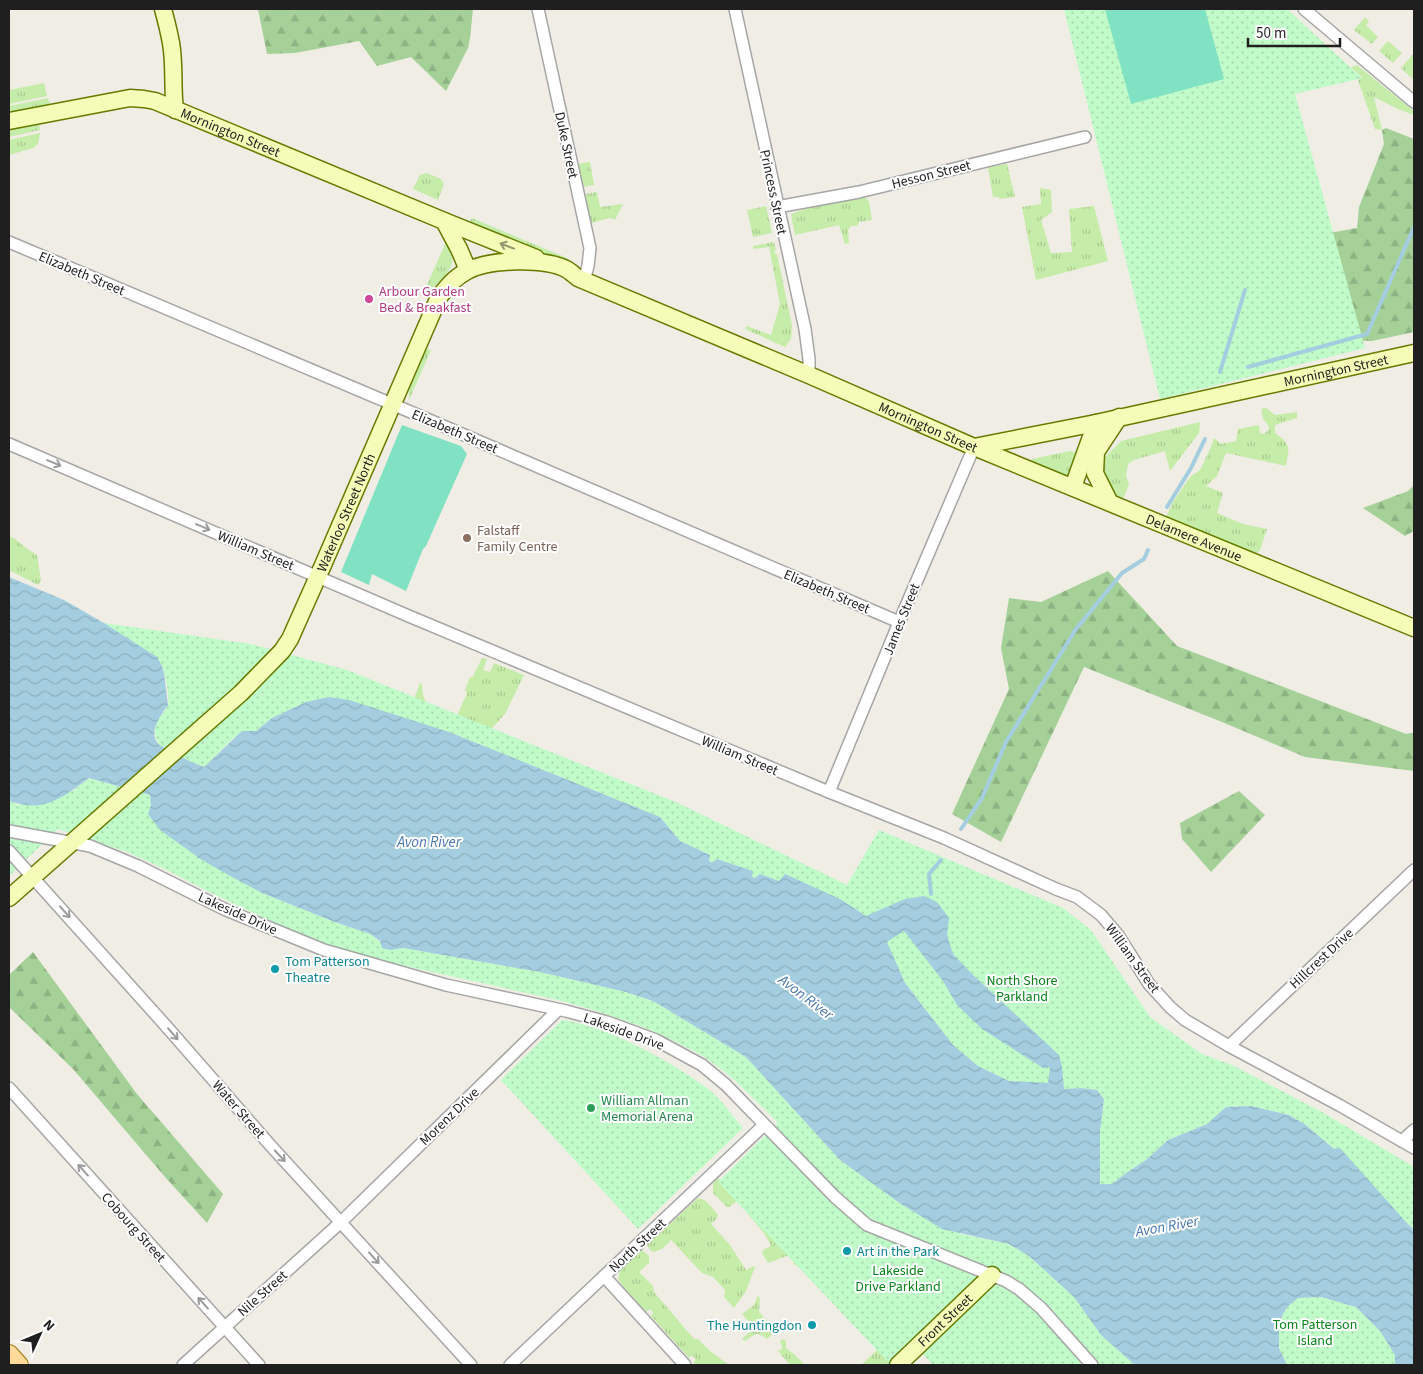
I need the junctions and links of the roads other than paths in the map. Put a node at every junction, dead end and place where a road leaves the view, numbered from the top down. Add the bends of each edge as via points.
1 (164, 9) edge
2 (538, 9) edge
3 (734, 9) edge
4 (1304, 9) edge
5 (1414, 102) edge
6 (175, 110) junction
7 (9, 121) edge
8 (1085, 137) dead end
9 (777, 207) junction
10 (444, 221) junction
11 (9, 242) edge
12 (552, 264) junction
13 (468, 270) junction
14 (584, 281) junction
15 (1414, 353) edge
16 (809, 375) junction
17 (393, 404) junction
18 (1119, 417) junction
19 (1096, 423) junction
20 (9, 444) edge
21 (974, 446) junction
22 (1073, 487) junction
23 (1109, 501) junction
24 (318, 577) junction
25 (899, 622) junction
26 (1414, 628) edge
27 (829, 792) junction
28 (9, 831) edge
29 (72, 842) junction
30 (9, 851) edge
31 (1414, 870) edge
32 (33, 876) junction
33 (9, 898) edge
34 (558, 1010) junction
35 (1229, 1046) junction
36 (9, 1088) edge
37 (764, 1125) junction
38 (1414, 1130) edge
39 (1402, 1141) junction
40 (1414, 1148) edge
41 (341, 1222) junction
42 (992, 1275) junction
43 (604, 1276) junction
44 (225, 1327) junction
45 (9, 1354) edge
46 (19, 1365) edge
47 (183, 1365) edge
48 (259, 1365) edge
49 (471, 1365) edge
50 (510, 1365) edge
51 (685, 1365) edge
52 (898, 1365) edge
53 (1092, 1365) edge

1 - 6 main road via 171,43
2 - 14 street, Duke Street via 590,248
3 - 9 street, Princess Street
4 - 5 street
6 - 7 main road, Mornington Street via 154,101 130,98
6 - 10 main road, Mornington Street
8 - 9 street, Hesson Street via 859,192
9 - 16 street, Princess Street via 805,329
12 -> 10 main road, Mornington Street
10 - 13 main road
11 - 17 street, Elizabeth Street
12 - 13 main road, Mornington Street via 507,261
12 - 14 main road, Mornington Street
13 - 17 main road, Waterloo Street North via 438,297
14 - 16 main road, Mornington Street
15 - 18 main road, Mornington Street
16 - 21 main road, Mornington Street
17 - 24 main road, Waterloo Street North
17 - 25 street, Elizabeth Street
18 - 19 main road, Mornington Street
18 - 23 main road via 1096,452 1095,473
19 - 21 main road, Mornington Street
19 - 22 main road
20 -> 24 street, William Street
21 - 22 main road, Delamere Avenue
21 - 25 street, James Street
22 - 23 main road, Delamere Avenue
23 - 26 main road, Delamere Avenue
24 - 27 street, William Street
24 - 29 main road, Waterloo Street North via 282,651 240,693
25 - 27 street, James Street
27 - 35 street, William Street via 1077,897 1101,915 1118,935 1149,984 1170,1006 1185,1020
28 - 29 street, Lakeside Drive
29 - 32 main road
29 - 34 street, Lakeside Drive via 138,866 226,910 324,950 446,984
30 - 32 street, Water Street
31 - 35 street, Hillcrest Drive
32 - 33 main road
32 -> 41 street, Water Street
34 - 37 street, Lakeside Drive via 607,1022 656,1040 702,1065
34 - 41 street, Morenz Drive
35 - 39 street, William Street
44 -> 36 street, Cobourg Street
37 - 42 street, Lakeside Drive via 867,1225
37 - 43 street, North Street
38 - 39 street
39 - 40 street, William Street
41 - 44 street, Nile Street
41 -> 49 street, Water Street
42 - 52 main road, Front Street
42 - 53 street, Lakeside Drive via 1019,1289 1041,1308
43 - 50 street, North Street
43 - 51 street
44 - 47 street, Nile Street
44 - 48 street, Cobourg Street
45 - 46 main road

